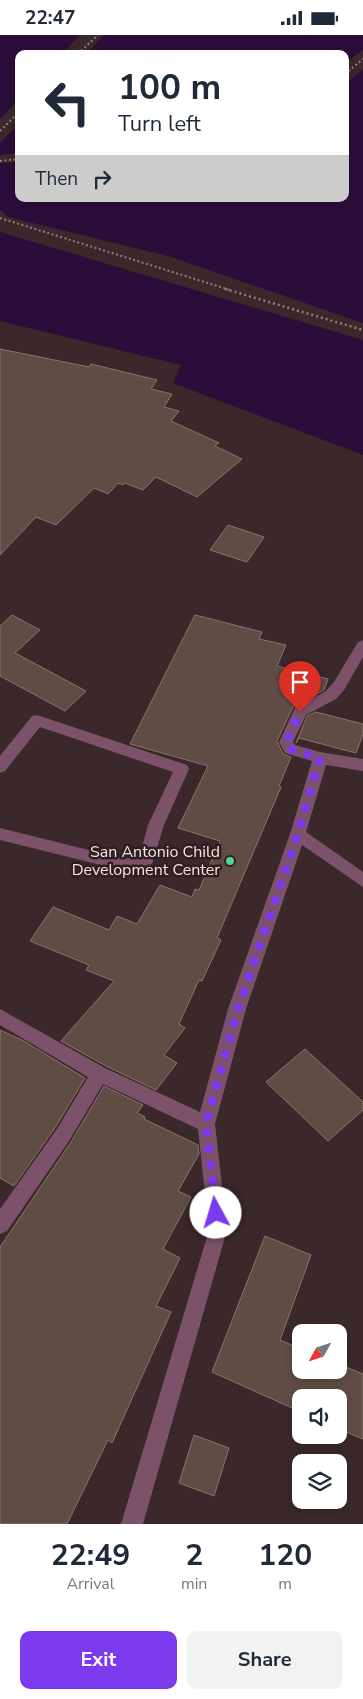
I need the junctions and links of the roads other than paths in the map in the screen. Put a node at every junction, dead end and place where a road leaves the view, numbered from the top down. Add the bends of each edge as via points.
1 (363, 645) edge
2 (320, 758) junction
3 (363, 765) edge
4 (0, 767) edge
5 (0, 834) edge
6 (298, 834) junction
7 (363, 881) edge
8 (0, 1016) edge
9 (100, 1074) junction
10 (206, 1123) junction
11 (0, 1225) edge
12 (132, 1524) edge

1 - 2 street via 331,695 300,712 286,742 290,749
2 - 3 street
2 - 6 street
4 - 5 street via 37,720 182,769 156,825 146,860 125,865
6 - 7 street
6 - 10 street via 238,1009
8 - 9 street
9 - 10 street
9 - 11 street via 63,1135
10 - 12 street via 218,1230

